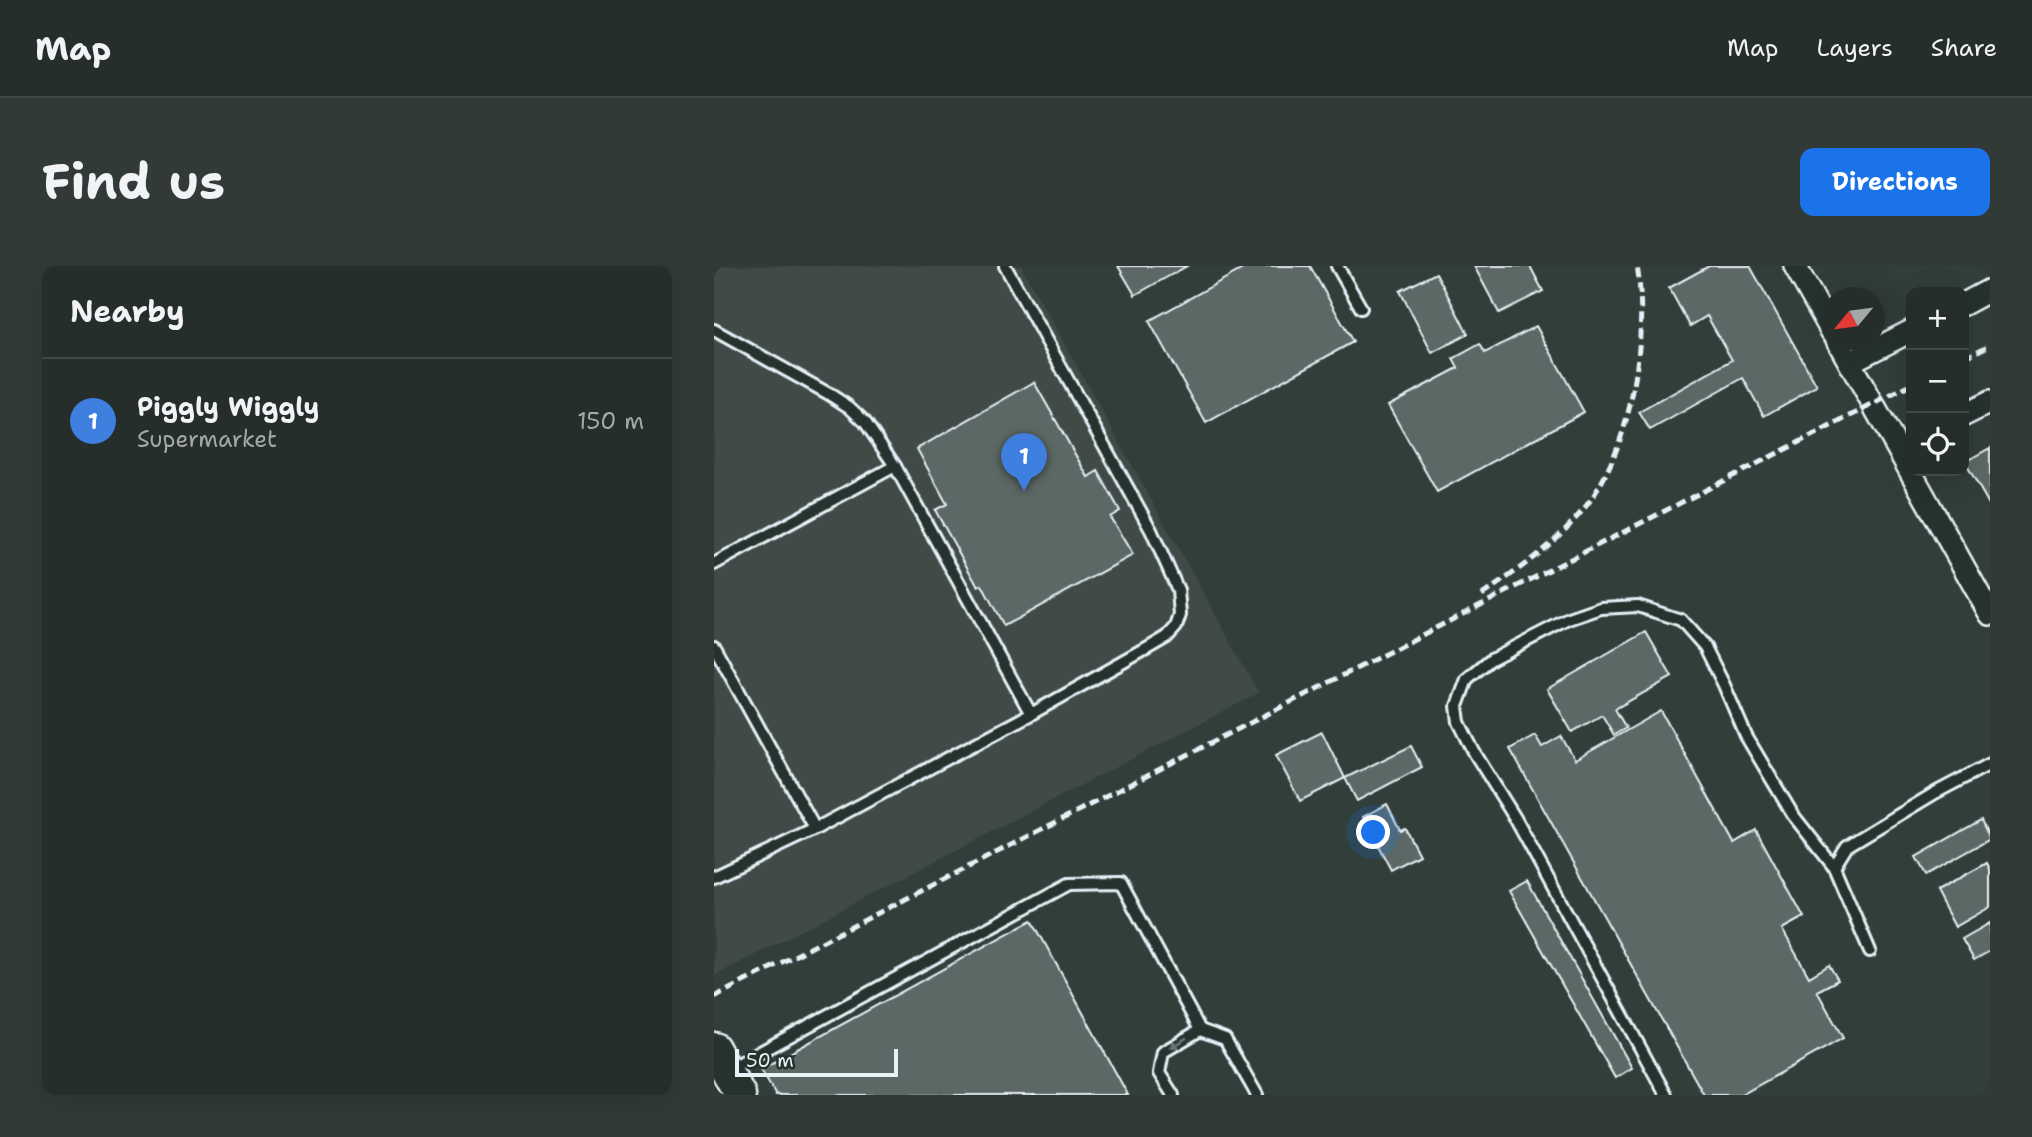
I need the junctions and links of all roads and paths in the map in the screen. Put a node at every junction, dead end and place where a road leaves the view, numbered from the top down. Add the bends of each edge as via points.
1 (1005, 266) edge
2 (1337, 266) edge
3 (1795, 266) edge
4 (1990, 290) edge
5 (1969, 301) edge
6 (1361, 308) dead end
7 (1822, 314) edge
8 (714, 330) edge
9 (1906, 334) edge
10 (1843, 350) edge
11 (1850, 362) junction
12 (1990, 402) edge
13 (1968, 413) edge
14 (1904, 444) edge
15 (895, 466) junction
16 (714, 564) edge
17 (1990, 614) edge
18 (714, 646) edge
19 (1031, 714) junction
20 (1990, 764) edge
21 (815, 829) junction
22 (1834, 867) junction
23 (714, 877) edge
24 (1870, 951) dead end
25 (1200, 1030) junction
26 (722, 1063) edge
27 (1173, 1095) edge
28 (1257, 1095) edge
29 (1666, 1095) edge

1 - 19 lane via 1151,530 1178,590 1180,615 1167,637
2 - 6 lane
3 - 7 street
4 - 5 street
8 - 15 lane via 849,407
9 - 11 street
10 - 11 street
11 - 14 street
12 - 13 street
14 - 17 street
15 - 16 lane
15 - 19 lane
18 - 21 lane
19 - 21 lane
20 - 22 lane via 1847,846
21 - 23 lane
22 - 24 lane
22 - 29 lane via 1793,815 1746,736 1705,647 1681,620 1638,606 1601,608 1491,659 1466,679 1457,706 1459,722
25 - 26 lane via 1121,883 1069,884
25 -> 27 lane via 1163,1052 1159,1073
25 - 28 lane via 1225,1039

